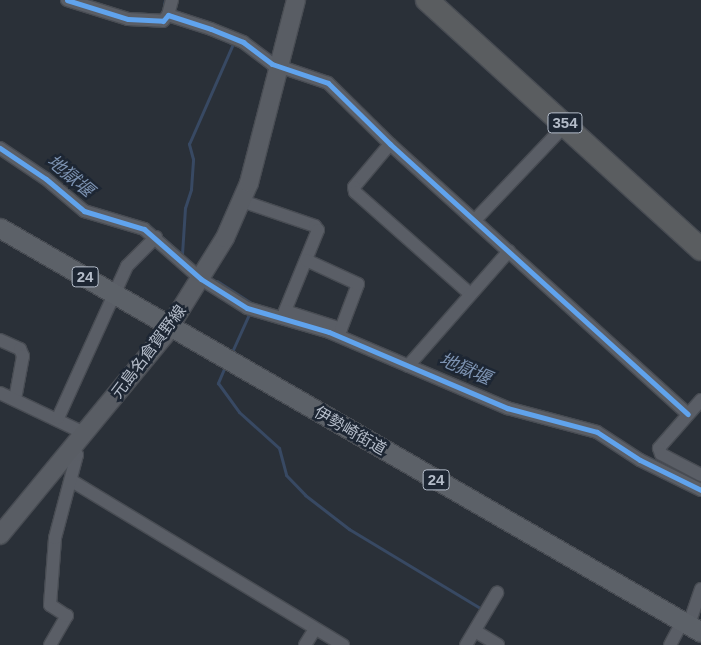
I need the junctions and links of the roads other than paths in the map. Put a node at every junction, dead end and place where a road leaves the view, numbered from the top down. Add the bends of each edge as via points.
1 (67, 0) edge
2 (172, 0) edge
3 (296, 0) edge
4 (427, 0) edge
5 (449, 0) edge
6 (168, 15) junction
7 (278, 66) junction
8 (566, 124) junction
9 (390, 144) junction
10 (0, 148) edge
11 (242, 201) junction
12 (475, 220) junction
13 (0, 228) edge
14 (701, 230) edge
15 (156, 237) junction
16 (701, 249) edge
17 (509, 251) junction
18 (306, 260) junction
19 (201, 279) junction
20 (470, 293) junction
21 (114, 294) junction
22 (296, 318) junction
23 (170, 328) junction
24 (0, 340) edge
25 (408, 366) junction
26 (0, 393) edge
27 (15, 399) junction
28 (701, 400) edge
29 (688, 414) junction
30 (58, 418) junction
31 (79, 440) junction
32 (701, 475) edge
33 (72, 481) junction
34 (701, 490) edge
35 (0, 535) edge
36 (701, 589) edge
37 (497, 593) dead end
38 (691, 626) edge
39 (315, 629) junction
40 (475, 631) junction
41 (50, 645) edge
42 (305, 645) edge
43 (343, 645) edge
44 (466, 645) edge
45 (498, 645) edge
46 (670, 645) edge

1 - 6 street via 128,19 163,21
2 - 6 street
3 - 7 main road, 元島名倉賀野線
4 - 8 highway, 354
5 - 14 highway, 354
6 - 7 street via 243,42
7 - 9 street via 328,82
7 - 11 main road, 元島名倉賀野線
8 - 12 street
8 - 16 highway, 354
9 - 12 street
9 - 20 street via 354,187 355,192
10 - 15 street via 46,179 84,211 144,229
11 - 18 street via 315,226 318,230
11 - 19 main road, 元島名倉賀野線
12 - 17 street
13 - 21 main road, 伊勢崎街道 / 24
15 - 19 street
15 - 21 street via 132,258
17 - 20 street
17 - 29 street
18 - 22 street via 285,310
18 - 22 street via 358,284 341,329
19 - 22 street via 247,308
19 - 23 main road, 元島名倉賀野線
20 - 25 street
21 - 23 main road, 伊勢崎街道 / 24
21 - 30 street
22 - 25 street
23 - 31 main road, 元島名倉賀野線
23 - 38 main road, 伊勢崎街道 / 24
24 - 27 street via 20,349 23,356
25 - 34 street via 508,408 597,432 640,460
26 - 27 street
27 - 30 street
28 - 29 street
29 - 32 street via 659,448 661,454
30 - 31 street
31 - 33 street
31 - 35 main road, 元島名倉賀野線
33 - 39 street
33 - 41 street via 56,538 50,605 67,616
36 - 38 street
37 - 40 street
38 - 46 street
39 - 42 street
39 - 43 street
40 - 44 street
40 - 45 street

